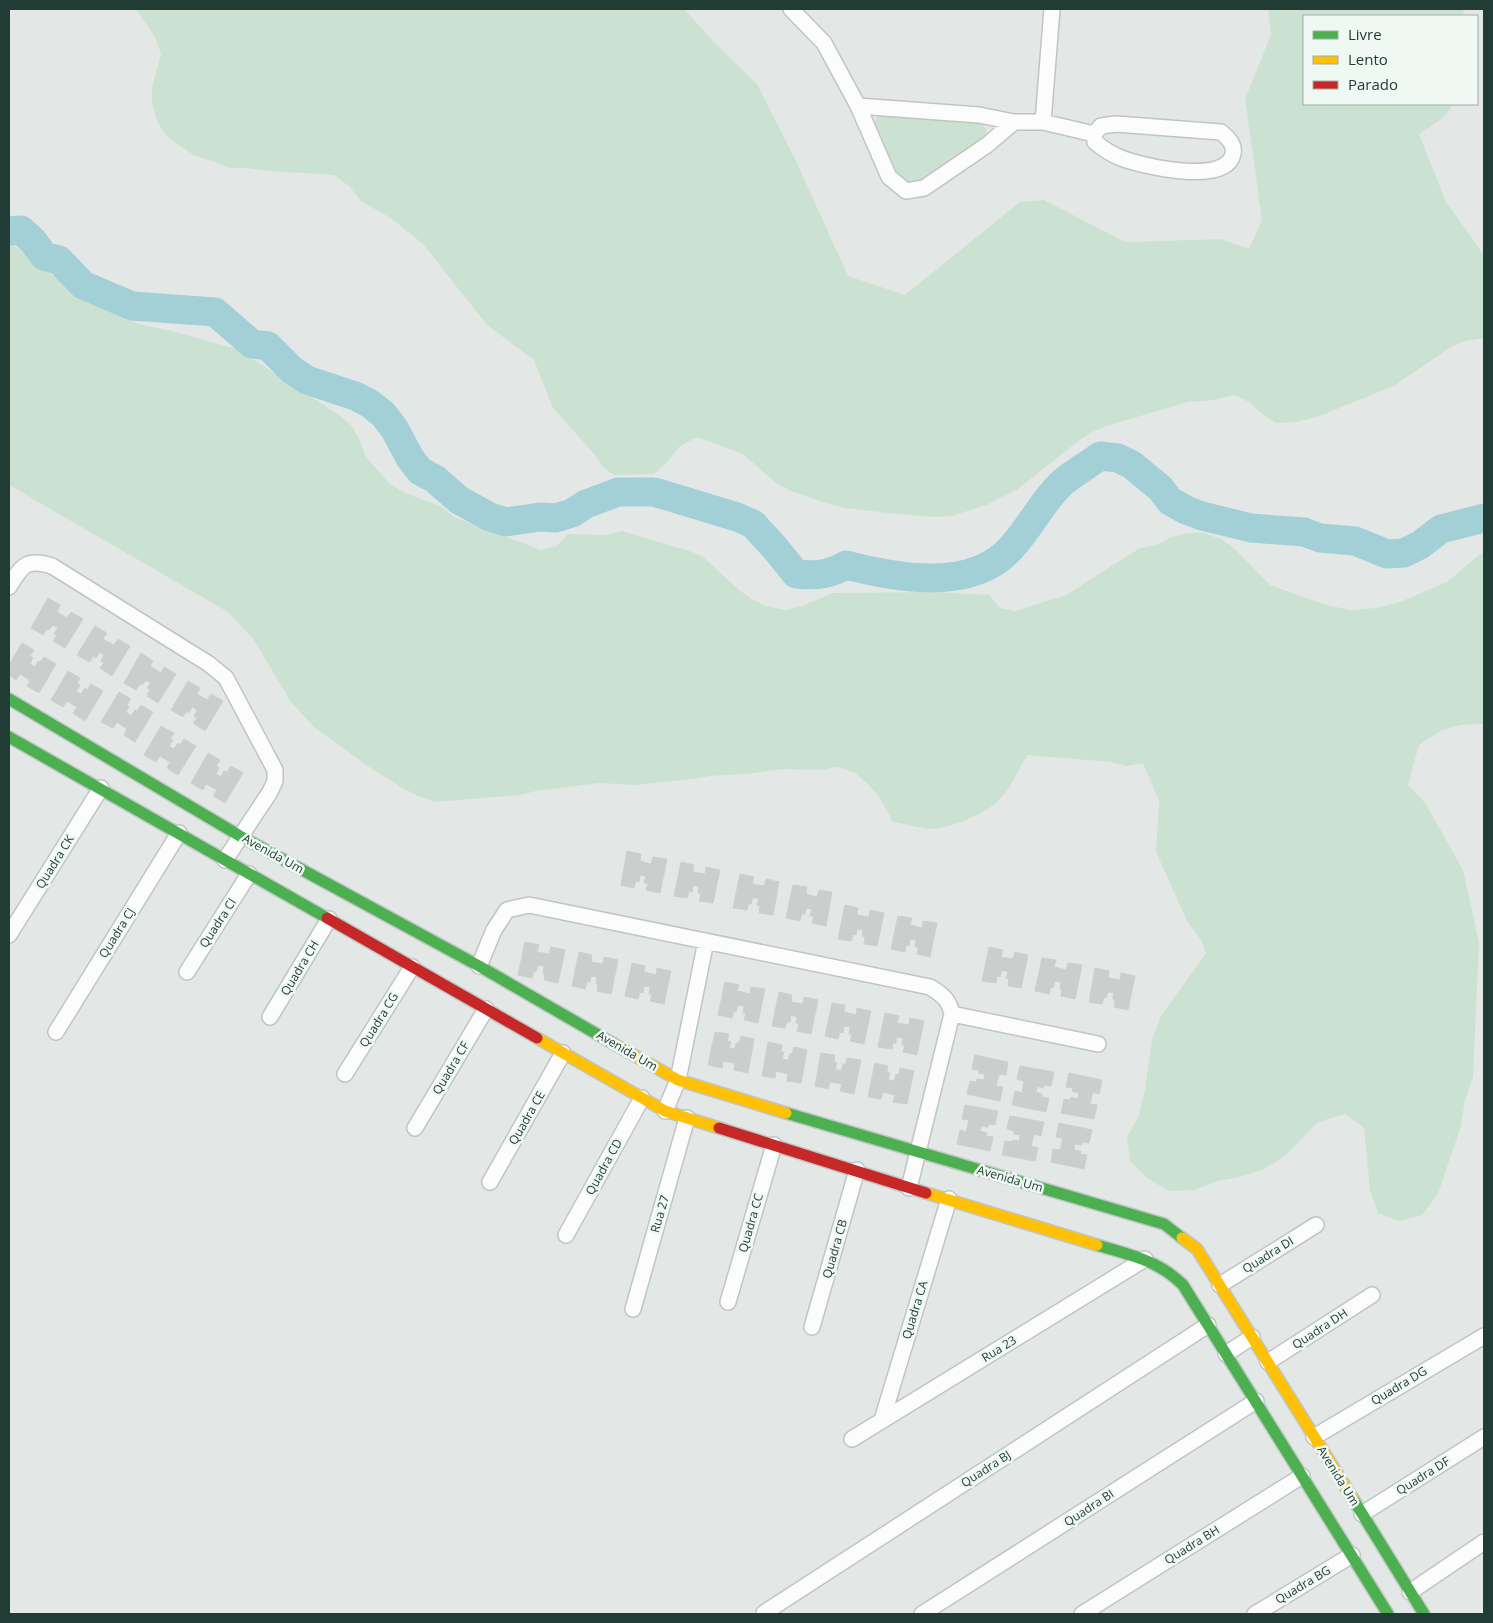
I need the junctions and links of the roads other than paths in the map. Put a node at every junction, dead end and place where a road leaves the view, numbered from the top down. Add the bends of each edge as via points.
1 (792, 9) edge
2 (1052, 9) edge
3 (858, 106) junction
4 (1014, 122) junction
5 (1043, 122) junction
6 (1094, 134) junction
7 (9, 587) edge
8 (9, 700) edge
9 (11, 743) edge
10 (101, 788) junction
11 (179, 833) junction
12 (240, 836) junction
13 (225, 860) junction
14 (249, 874) junction
15 (329, 919) junction
16 (9, 935) edge
17 (706, 941) junction
18 (479, 966) junction
19 (412, 967) junction
20 (187, 972) dead end
21 (486, 1009) junction
22 (952, 1014) junction
23 (270, 1018) dead end
24 (56, 1032) dead end
25 (1098, 1044) dead end
26 (563, 1053) junction
27 (345, 1074) dead end
28 (678, 1080) junction
29 (642, 1098) junction
30 (666, 1111) junction
31 (687, 1118) junction
32 (415, 1128) dead end
33 (774, 1145) junction
34 (918, 1153) junction
35 (857, 1170) junction
36 (490, 1182) dead end
37 (910, 1188) junction
38 (948, 1199) junction
39 (1316, 1225) dead end
40 (566, 1235) dead end
41 (1145, 1258) junction
42 (1220, 1285) junction
43 (1372, 1295) dead end
44 (728, 1302) dead end
45 (633, 1309) dead end
46 (1208, 1326) junction
47 (812, 1327) dead end
48 (1484, 1336) edge
49 (1252, 1337) junction
50 (1226, 1354) junction
51 (1268, 1362) junction
52 (1256, 1401) junction
53 (882, 1420) junction
54 (1314, 1437) junction
55 (1484, 1437) edge
56 (852, 1439) dead end
57 (1302, 1476) junction
58 (1362, 1514) junction
59 (1484, 1542) edge
60 (1352, 1555) junction
61 (1410, 1592) junction
62 (764, 1613) dead end
63 (922, 1614) edge
64 (1082, 1614) edge
65 (1255, 1614) edge
66 (1388, 1614) edge
67 (1424, 1614) edge

1 - 3 street via 824,44
2 - 5 street
3 - 4 street via 979,115
3 - 4 street via 889,177 906,191 924,188 987,145
4 - 5 street
5 - 6 street
6 - 6 street via 1095,142 1120,158 1170,170 1216,170 1226,166 1233,156 1230,139 1221,132 1116,124 1101,126
7 - 12 street via 26,564 38,561 52,566 210,664 226,678 275,770 270,792
8 - 12 street, Avenida Um
9 - 10 street
10 - 11 street
10 - 16 street, Quadra CK
11 - 13 street
11 - 24 street, Quadra CJ
12 - 13 street
12 - 18 street, Avenida Um
13 - 14 street
14 - 15 street
14 - 20 street, Quadra CI
15 - 19 street
15 - 23 street, Quadra CH
17 - 18 street via 529,905 507,910 494,930
17 - 22 street via 930,987 949,1002
17 - 28 street
18 - 28 street, Avenida Um
19 - 21 street
19 - 27 street, Quadra CG
21 - 26 street
21 - 32 street, Quadra CF
22 - 25 street
22 - 34 street
26 - 29 street
26 - 36 street, Quadra CE
28 - 30 street
28 - 34 street, Avenida Um
29 - 30 street
29 - 40 street, Quadra CD
30 - 31 street
31 - 33 street
31 - 45 street, Rua 27
33 - 35 street
33 - 44 street, Quadra CC
34 - 37 street
34 - 42 street, Avenida Um via 1164,1224 1197,1249
35 - 37 street
35 - 47 street, Quadra CB
37 - 38 street
38 - 41 street
38 - 53 street, Quadra CA
39 - 42 street, Quadra DI
41 - 46 street via 1170,1272 1183,1285
41 - 53 street, Rua 23
42 - 49 street, Avenida Um
43 - 51 street, Quadra DH
46 - 50 street
46 - 62 street, Quadra BJ
48 - 54 street, Quadra DG
49 - 50 street
49 - 51 street, Avenida Um
50 - 52 street
51 - 54 street, Avenida Um
52 - 57 street
52 - 63 street, Quadra BI
53 - 56 street, Rua 23
54 - 58 street, Avenida Um
55 - 58 street, Quadra DF
57 - 60 street
57 - 64 street, Quadra BH
58 - 61 street, Avenida Um
59 - 61 street
60 - 65 street, Quadra BG
60 - 66 street
61 - 67 street, Avenida Um

